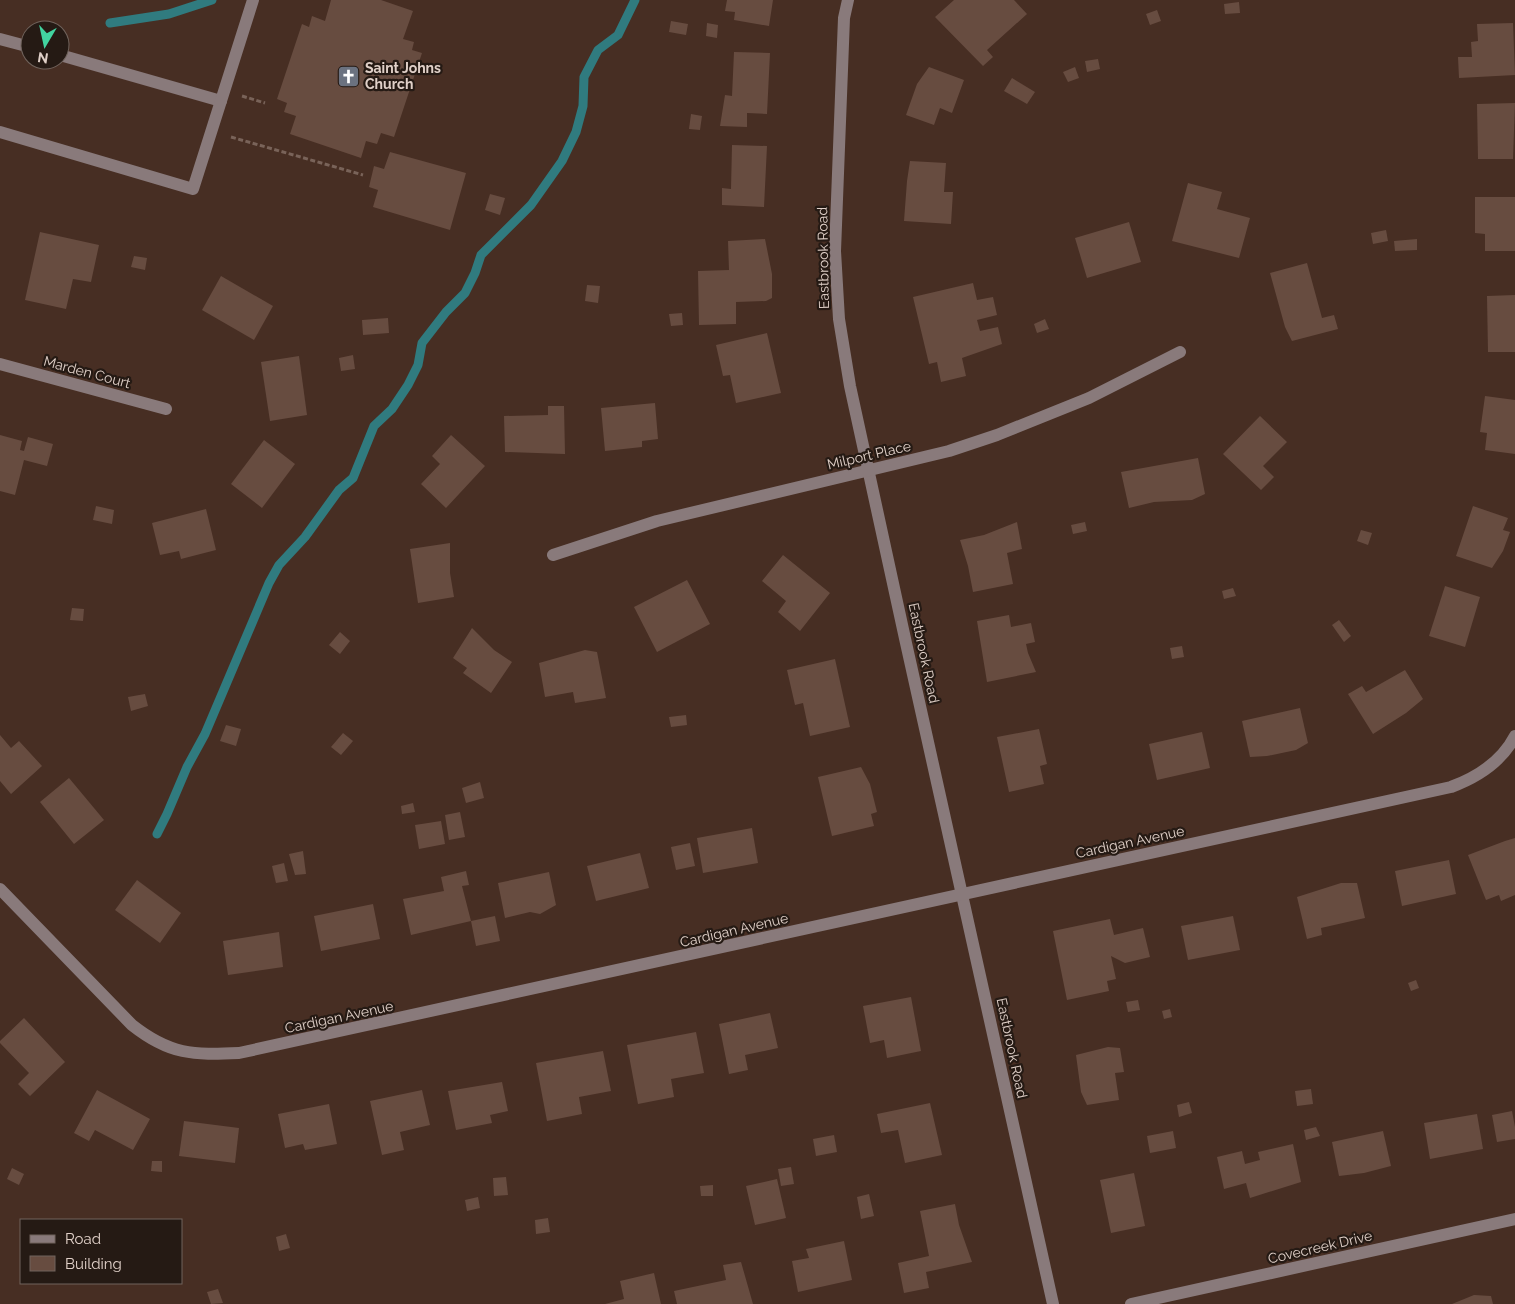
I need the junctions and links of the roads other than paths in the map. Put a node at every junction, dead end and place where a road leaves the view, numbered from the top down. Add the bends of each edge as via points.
1 (253, 0) edge
2 (848, 0) edge
3 (0, 39) edge
4 (20, 44) edge
5 (70, 58) edge
6 (221, 101) junction
7 (0, 132) edge
8 (1180, 352) dead end
9 (0, 364) edge
10 (166, 409) dead end
11 (869, 471) junction
12 (553, 555) dead end
13 (1515, 736) edge
14 (0, 889) edge
15 (962, 894) junction
16 (1515, 1219) edge
17 (1053, 1304) edge
18 (1131, 1304) edge

1 - 6 street
2 - 11 street, Eastbrook Road via 844,18 835,251 838,319
3 - 4 street
5 - 6 street
6 - 7 street via 194,189
8 - 11 street, Milport Place via 1089,398 997,435 950,451
9 - 10 street, Marden Court
11 - 12 street, Milport Place via 657,521
11 - 15 street, Eastbrook Road
13 - 15 street, Cardigan Avenue via 1492,765 1466,782 1451,787
14 - 15 street, Cardigan Avenue via 132,1025 168,1048 212,1054 239,1053 555,986
15 - 17 street, Eastbrook Road
16 - 18 street, Covecreek Drive

